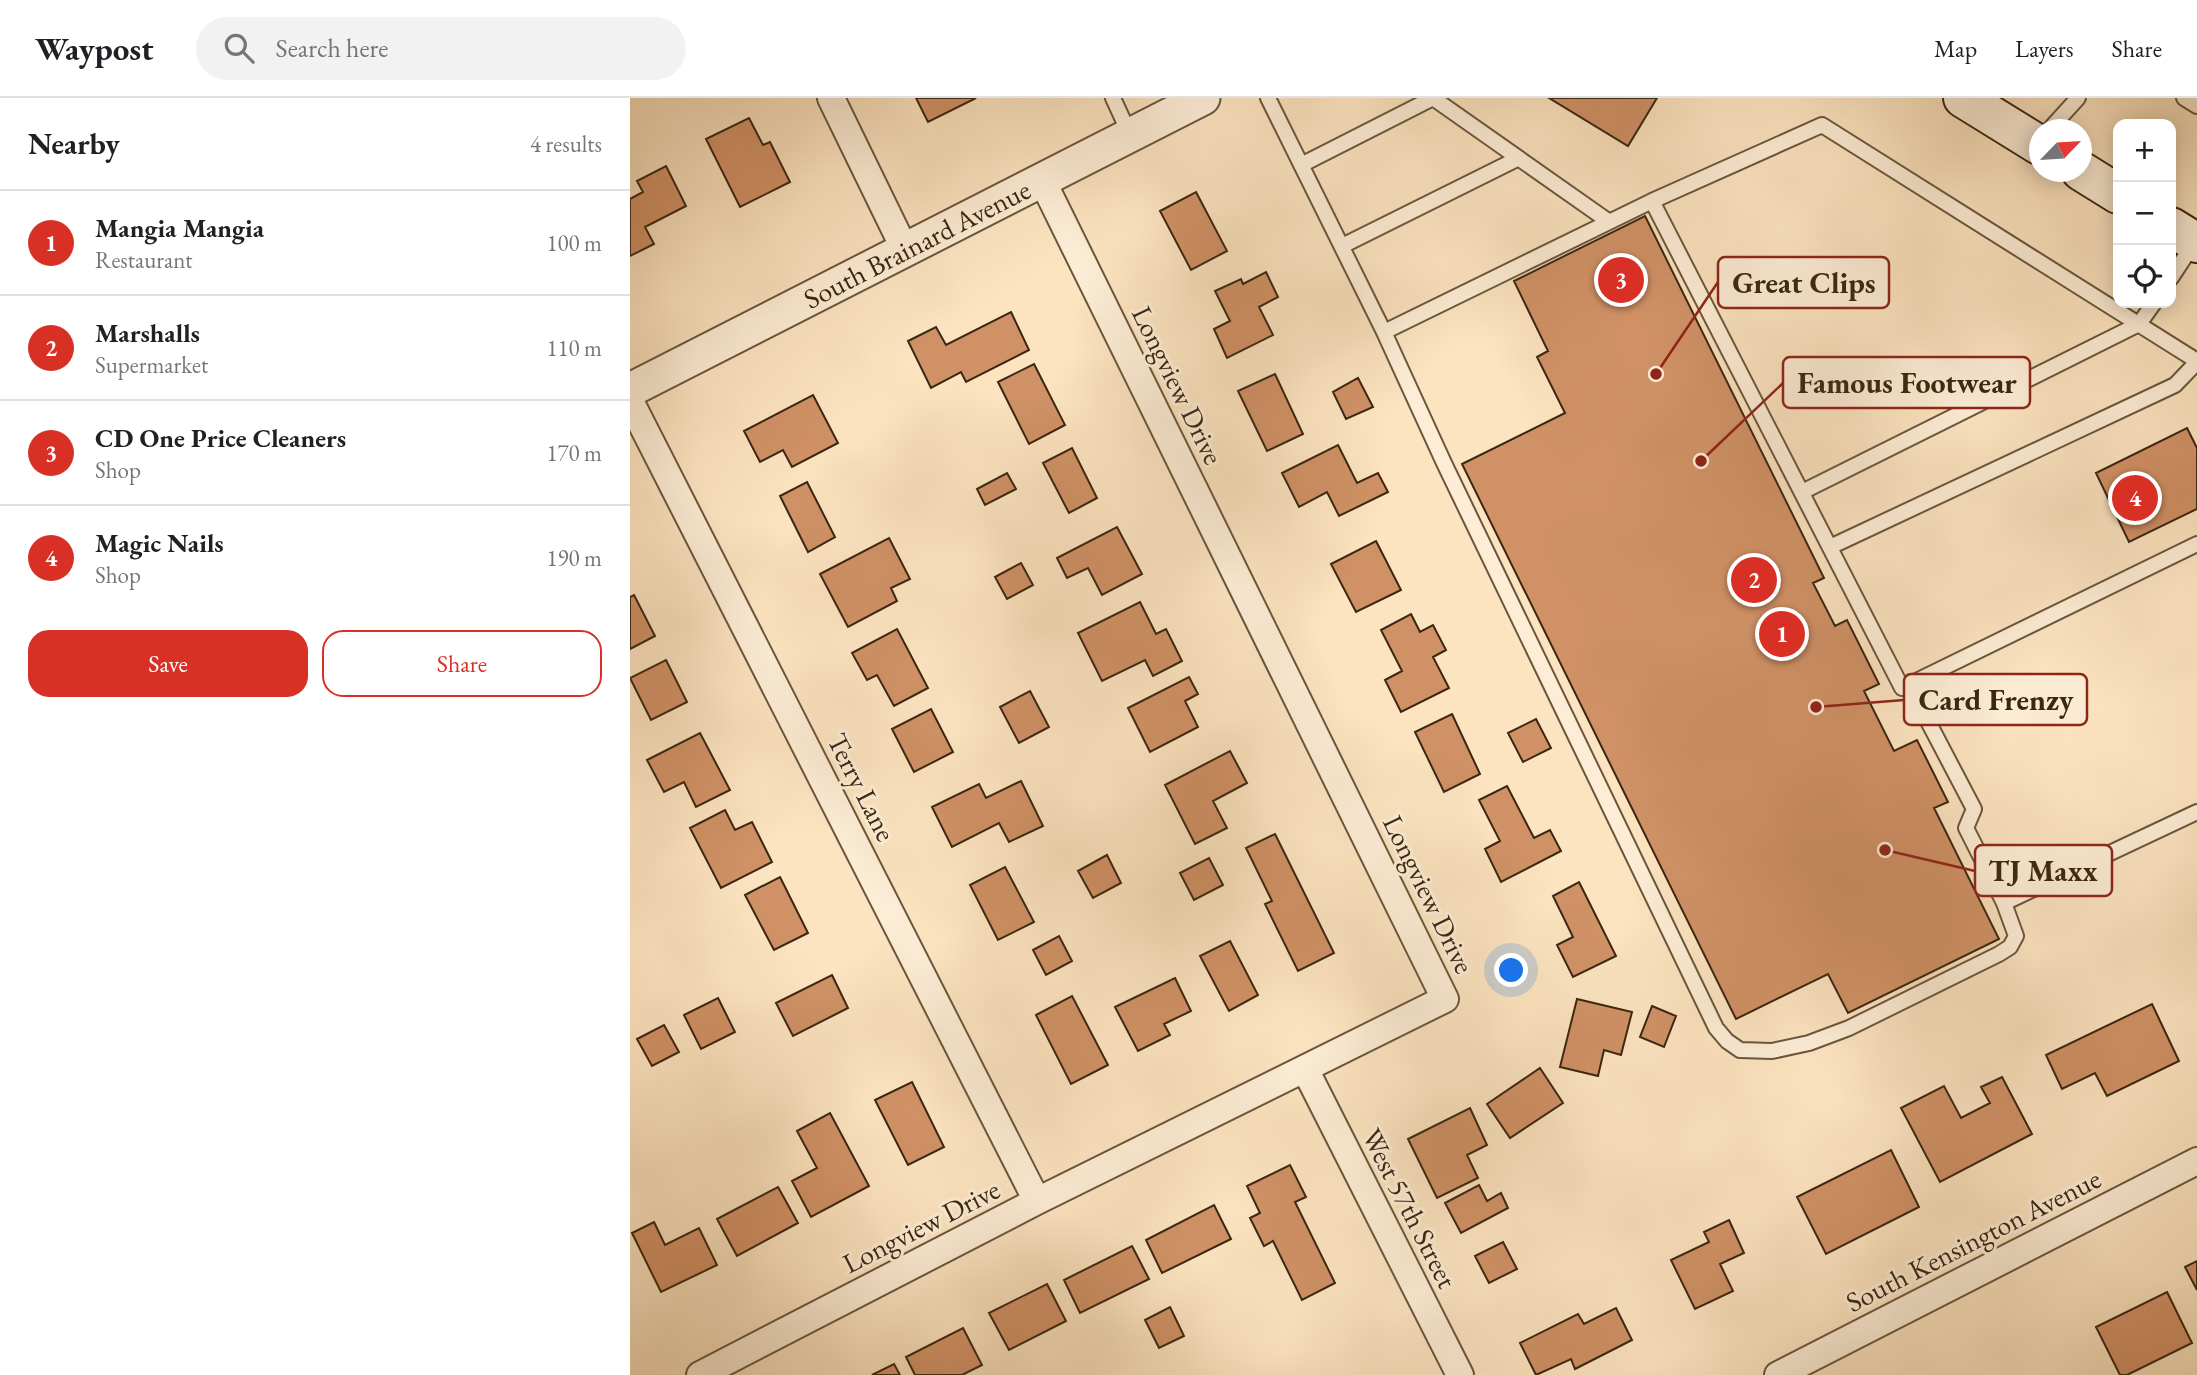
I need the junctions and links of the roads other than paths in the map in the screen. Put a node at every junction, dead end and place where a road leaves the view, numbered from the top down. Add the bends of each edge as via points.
1 (831, 98) edge
2 (1113, 98) edge
3 (1268, 98) edge
4 (1433, 98) edge
5 (1963, 98) edge
6 (2078, 98) edge
7 (2183, 98) edge
8 (1191, 101) edge
9 (2197, 106) edge
10 (2060, 119) edge
11 (2029, 134) edge
12 (1130, 135) junction
13 (1517, 159) junction
14 (1301, 165) junction
15 (2092, 178) edge
16 (1042, 180) junction
17 (2113, 191) edge
18 (1651, 201) junction
19 (1608, 221) junction
20 (2188, 237) edge
21 (1342, 246) junction
22 (905, 250) junction
23 (2176, 266) edge
24 (2150, 308) edge
25 (2139, 324) junction
26 (1384, 332) junction
27 (2197, 361) edge
28 (630, 390) edge
29 (630, 401) edge
30 (1802, 492) junction
31 (2197, 544) edge
32 (1830, 547) junction
33 (1909, 685) junction
34 (2197, 812) edge
35 (2004, 903) junction
36 (1305, 1069) junction
37 (2197, 1161) edge
38 (1037, 1201) junction
39 (700, 1375) edge
40 (1460, 1375) edge
41 (1778, 1375) edge

1 - 22 street
2 - 12 lane
3 - 14 lane
4 - 13 lane
4 - 14 lane
5 - 11 main road
6 - 10 lane
7 - 9 lane
8 - 12 street, South Brainard Avenue
12 - 16 street, South Brainard Avenue
13 - 19 lane
13 - 21 lane
14 - 21 lane
15 - 17 main road
16 - 22 street, South Brainard Avenue
16 - 36 street, Longview Drive via 1445,999
18 - 19 lane
18 - 25 lane via 1822,125
18 - 30 lane
19 - 26 lane
20 - 23 lane
21 - 26 lane
22 - 28 street, South Brainard Avenue
24 - 25 lane
25 - 27 lane
25 - 30 lane
26 - 35 lane via 1710,1016 1727,1041 1740,1050 1772,1051 1809,1043 1999,954 2010,947 2015,936
27 - 32 lane via 2175,385
29 - 38 street, Terry Lane
30 - 32 lane
31 - 33 lane
32 - 33 lane via 1902,688
33 - 35 lane via 1975,809 1966,828
34 - 35 lane
36 - 38 street, Longview Drive
36 - 40 street, West 57th Street
37 - 41 street, South Kensington Avenue
38 - 39 street, Longview Drive

